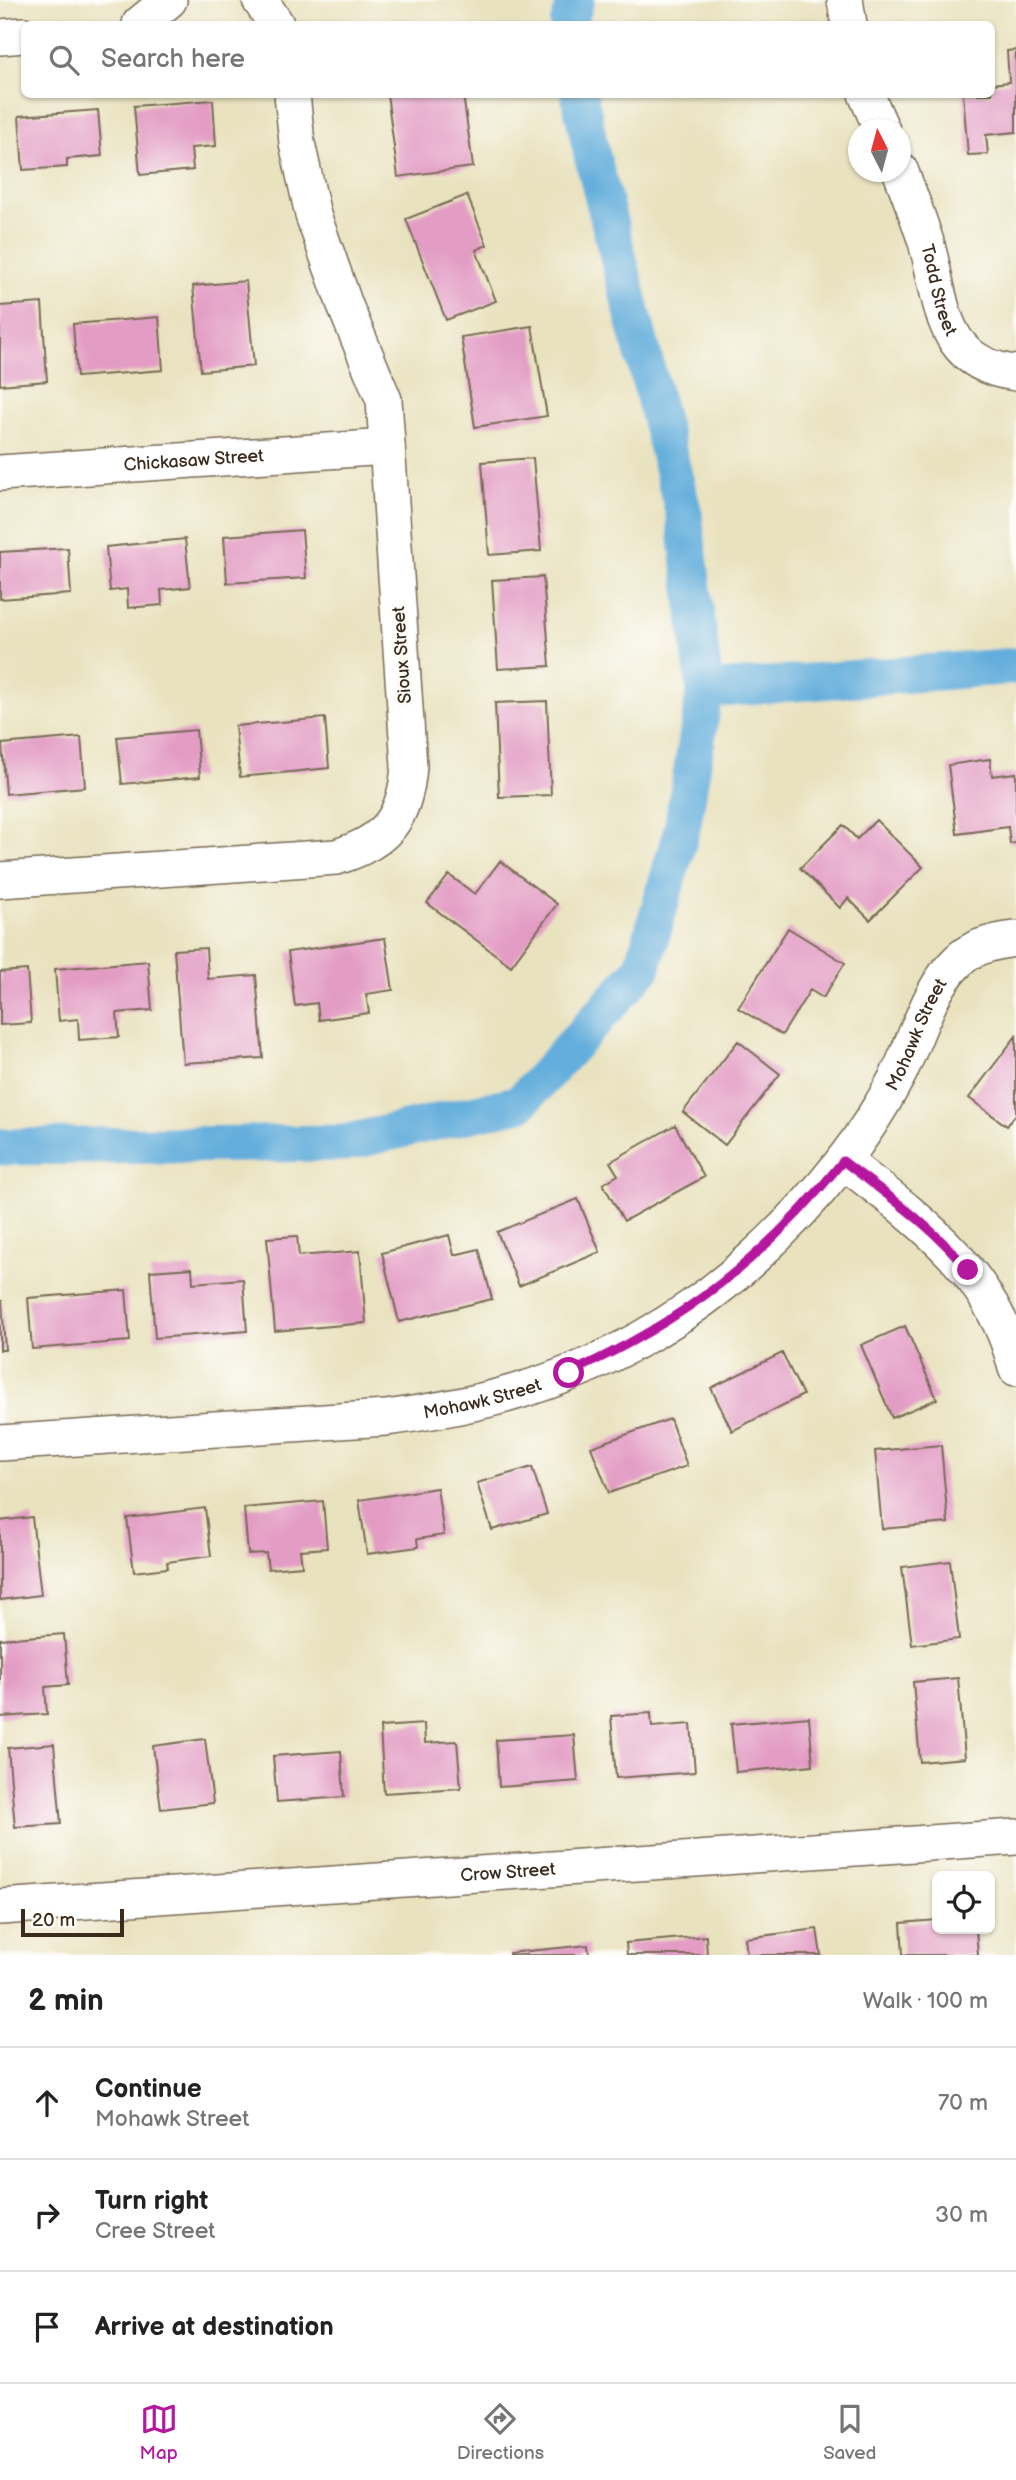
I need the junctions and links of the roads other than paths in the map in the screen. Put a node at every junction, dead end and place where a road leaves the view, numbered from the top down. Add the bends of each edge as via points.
1 (169, 0) edge
2 (260, 0) edge
3 (845, 0) edge
4 (144, 21) edge
5 (274, 21) edge
6 (848, 21) edge
7 (21, 35) edge
8 (0, 37) edge
9 (292, 98) edge
10 (868, 98) edge
11 (877, 119) edge
12 (905, 182) edge
13 (1016, 373) edge
14 (387, 447) junction
15 (0, 472) edge
16 (0, 880) edge
17 (1016, 939) edge
18 (843, 1161) junction
19 (1016, 1368) edge
20 (0, 1443) edge
21 (1016, 1837) edge
22 (0, 1907) edge

1 - 4 street
2 - 5 street
3 - 6 street
7 - 8 street
9 - 14 street, Sioux Street via 313,215 384,400
10 - 11 street
12 - 13 street, Todd Street via 926,243 943,318 956,341 975,359
14 - 15 street, Chickasaw Street
14 - 16 street, Sioux Street via 409,766 408,790 399,814 383,835 336,857
17 - 18 street, Mohawk Street via 982,946 959,959 942,978 897,1077
18 - 19 street via 917,1217 953,1251 994,1312
18 - 20 street, Mohawk Street via 810,1203 752,1259 688,1309 618,1351 518,1391 439,1411 386,1418
21 - 22 street, Crow Street

